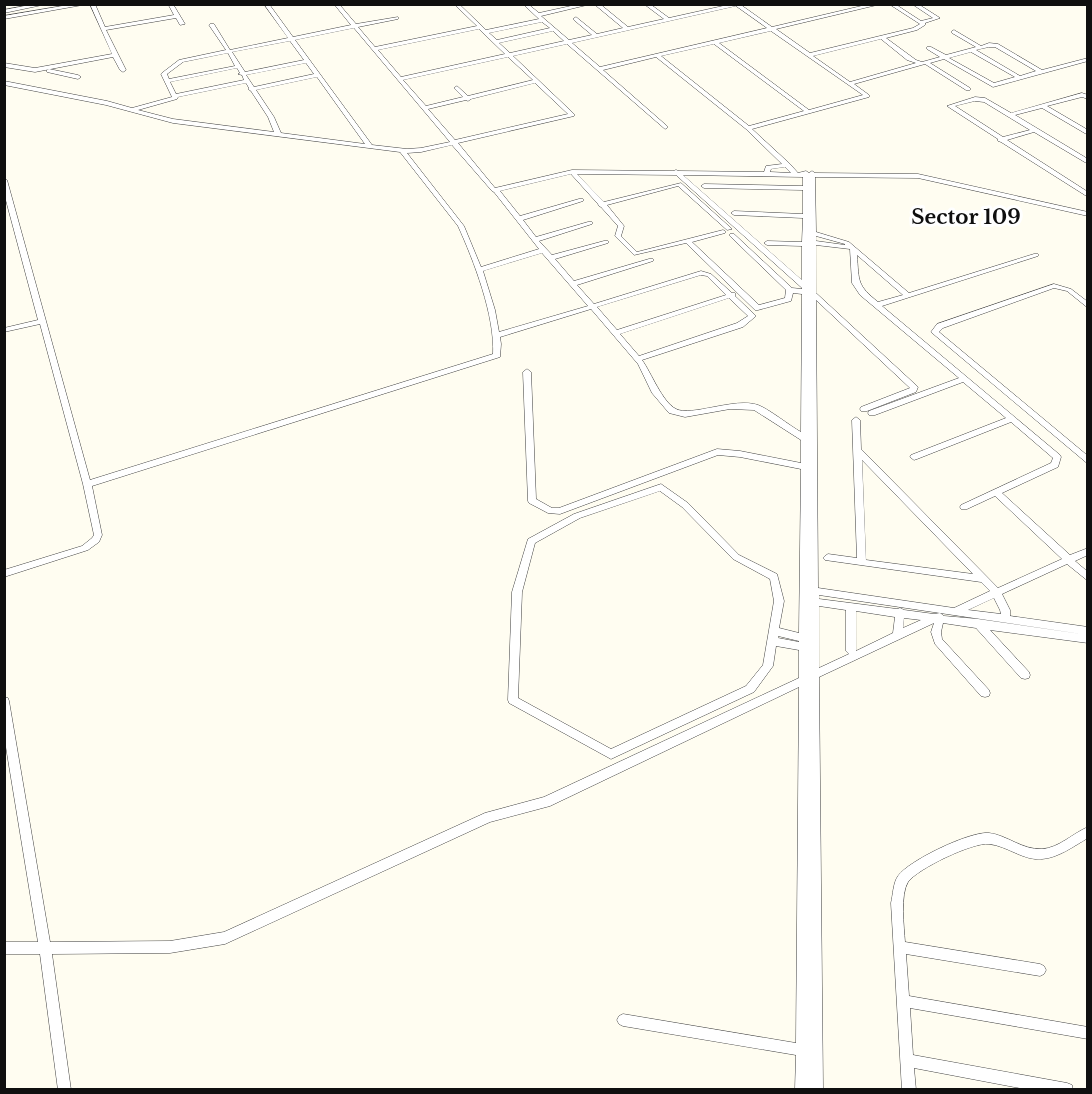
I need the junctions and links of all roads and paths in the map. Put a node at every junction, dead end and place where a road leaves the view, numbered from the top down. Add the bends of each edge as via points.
1 (6, 4) edge
2 (86, 4) edge
3 (92, 4) edge
4 (170, 4) edge
5 (266, 4) edge
6 (336, 4) edge
7 (456, 4) edge
8 (525, 4) edge
9 (589, 4) edge
10 (596, 4) edge
11 (646, 4) edge
12 (856, 4) edge
13 (879, 4) edge
14 (891, 4) edge
15 (914, 4) edge
16 (44, 5) edge
17 (738, 5) edge
18 (862, 8) junction
19 (6, 12) edge
20 (176, 16) junction
21 (4, 18) edge
22 (396, 18) dead end
23 (541, 18) junction
24 (576, 18) dead end
25 (668, 21) junction
26 (922, 22) junction
27 (182, 24) dead end
28 (212, 25) dead end
29 (354, 26) junction
30 (104, 29) junction
31 (484, 29) junction
32 (554, 29) junction
33 (627, 29) junction
34 (771, 29) junction
35 (954, 32) dead end
36 (596, 36) junction
37 (881, 37) junction
38 (291, 39) junction
39 (495, 42) junction
40 (568, 42) junction
41 (716, 43) junction
42 (928, 48) dead end
43 (980, 48) junction
44 (374, 49) junction
45 (972, 50) junction
46 (229, 52) junction
47 (115, 55) junction
48 (509, 55) junction
49 (809, 55) junction
50 (658, 56) junction
51 (944, 57) junction
52 (1088, 59) edge
53 (308, 61) junction
54 (922, 63) junction
55 (4, 65) edge
56 (236, 67) junction
57 (44, 69) junction
58 (123, 69) dead end
59 (598, 69) junction
60 (1041, 72) junction
61 (241, 74) junction
62 (317, 75) junction
63 (78, 76) dead end
64 (399, 78) junction
65 (1020, 78) junction
66 (168, 81) junction
67 (246, 81) junction
68 (537, 81) junction
69 (850, 83) junction
70 (8, 86) edge
71 (457, 88) dead end
72 (251, 89) junction
73 (968, 89) dead end
74 (176, 96) junction
75 (1088, 97) edge
76 (468, 99) junction
77 (1044, 106) junction
78 (424, 108) junction
79 (129, 111) junction
80 (807, 111) junction
81 (1010, 115) junction
82 (665, 127) dead end
83 (748, 128) junction
84 (1035, 130) junction
85 (1088, 133) edge
86 (278, 134) junction
87 (1000, 140) junction
88 (454, 142) junction
89 (370, 147) junction
90 (402, 151) junction
91 (1087, 161) edge
92 (788, 165) junction
93 (572, 172) junction
94 (676, 172) junction
95 (767, 173) junction
96 (795, 173) junction
97 (809, 173) junction
98 (4, 180) edge
99 (704, 186) dead end
100 (807, 188) junction
101 (496, 190) junction
102 (1088, 195) edge
103 (581, 200) dead end
104 (601, 205) junction
105 (734, 213) dead end
106 (1088, 214) edge
107 (806, 216) junction
108 (518, 219) junction
109 (590, 223) dead end
110 (728, 232) junction
111 (814, 234) junction
112 (535, 240) junction
113 (687, 241) junction
114 (606, 242) dead end
115 (767, 243) dead end
116 (809, 244) junction
117 (853, 248) junction
118 (544, 250) junction
119 (1036, 255) dead end
120 (550, 258) junction
121 (651, 260) dead end
122 (479, 270) junction
123 (573, 284) junction
124 (807, 293) junction
125 (790, 294) junction
126 (732, 295) junction
127 (908, 296) junction
128 (877, 305) junction
129 (592, 306) junction
130 (1088, 306) edge
131 (42, 321) junction
132 (4, 330) edge
133 (616, 333) junction
134 (496, 336) junction
135 (637, 358) junction
136 (527, 372) dead end
137 (963, 379) junction
138 (1011, 419) junction
139 (856, 420) dead end
140 (805, 439) junction
141 (857, 450) junction
142 (914, 457) dead end
143 (1088, 461) edge
144 (803, 468) junction
145 (814, 469) junction
146 (87, 484) junction
147 (996, 492) junction
148 (964, 507) dead end
149 (1088, 551) edge
150 (828, 558) dead end
151 (1067, 560) junction
152 (862, 562) junction
153 (4, 574) edge
154 (1088, 578) edge
155 (983, 579) junction
156 (814, 591) junction
157 (996, 592) junction
158 (814, 602) junction
159 (851, 606) junction
160 (900, 612) junction
161 (953, 612) junction
162 (938, 617) junction
163 (1006, 620) junction
164 (978, 623) junction
165 (1088, 631) edge
166 (898, 635) junction
167 (773, 636) junction
168 (1088, 639) edge
169 (806, 642) junction
170 (851, 651) dead end
171 (1025, 675) dead end
172 (809, 679) junction
173 (985, 693) dead end
174 (4, 701) edge
175 (1088, 831) edge
176 (45, 946) junction
177 (902, 947) junction
178 (4, 948) edge
179 (1040, 970) dead end
180 (904, 1001) junction
181 (623, 1020) dead end
182 (1088, 1033) edge
183 (802, 1050) junction
184 (907, 1060) junction
185 (65, 1089) edge
186 (802, 1089) edge
187 (816, 1089) edge
188 (909, 1089) edge
189 (1067, 1089) edge

1 - 19 street
2 - 21 street
3 - 30 street
4 - 20 street
5 - 38 street
6 - 29 street
7 - 31 street
8 - 23 street
9 - 23 street
10 - 33 street
11 - 25 street
12 - 18 street
13 - 18 street
14 - 26 street
15 - 26 street via 937,18
16 - 19 street
17 - 25 street
17 - 34 street
18 - 34 street
20 - 27 street
20 - 30 street
22 - 29 street
23 - 31 street
23 - 32 street
24 - 36 street
25 - 33 street
26 - 37 street via 921,27
28 - 46 street
29 - 38 street
29 - 44 street
30 - 47 street
31 - 39 street
31 - 44 street
32 - 39 street
32 - 40 street
33 - 36 street
34 - 41 street
34 - 49 street
35 - 43 street
36 - 40 street
37 - 49 street
37 - 54 street via 906,58
38 - 46 street
38 - 53 street
39 - 48 street
40 - 48 street
40 - 59 street
41 - 50 street
41 - 80 street
42 - 51 street
43 - 45 street
43 - 60 street via 996,45
44 - 64 street
45 - 51 street
45 - 65 street
46 - 56 street
46 - 66 street via 178,62 164,74
47 - 57 street
47 - 58 street
48 - 64 street
48 - 68 street
49 - 69 street
50 - 59 street
50 - 83 street
51 - 54 street
51 - 65 street via 993,84
52 - 60 street
53 - 61 street
53 - 62 street
54 - 69 street
54 - 73 street
55 - 57 street
56 - 61 street
56 - 66 street
57 - 63 street
59 - 82 street
60 - 65 street
61 - 67 street
62 - 72 street
62 - 89 street
64 - 78 street
66 - 74 street
67 - 72 street
67 - 74 street
68 - 76 street
68 - 88 street via 572,115
69 - 80 street via 867,96
70 - 79 street
71 - 76 street
72 - 86 street
74 - 79 street
75 - 77 street via 1082,95
76 - 78 street
77 - 81 street
77 - 85 street
78 - 88 street
79 - 86 street via 173,121
80 - 83 street
81 - 84 street
81 - 87 street via 980,99 950,106
83 - 92 street
84 - 87 street
84 - 91 street
86 - 89 street
87 - 102 street
88 - 90 street
88 - 101 street
89 - 90 street
90 - 122 street via 461,226
92 - 95 street via 768,167
92 - 96 street
93 - 94 street
93 - 101 street
93 - 104 street
94 - 95 street
94 - 124 street
95 - 96 street
96 - 97 street
97 - 100 street
97 - 106 street via 927,177
97 - 111 street
98 - 131 street
99 - 100 street
100 - 107 street
101 - 108 street
103 - 108 street
104 - 110 street via 679,184
104 - 113 street via 621,226 619,238 636,254
105 - 107 street
107 - 116 street
108 - 112 street
109 - 112 street
110 - 113 street
110 - 125 street
111 - 116 street
111 - 117 street via 840,240
112 - 118 street
113 - 125 street via 758,308
114 - 120 street
115 - 116 street
116 - 117 street
116 - 124 street
117 - 127 street
117 - 128 street via 858,288
118 - 120 street
118 - 122 street
119 - 127 street
120 - 123 street
121 - 123 street
122 - 134 street
123 - 129 street
124 - 125 street
124 - 137 street via 914,387 868,410
124 - 140 street
124 - 145 street
126 - 129 street via 709,275 700,273
126 - 133 street
126 - 135 street via 753,316 748,321
127 - 128 street
128 - 137 street
129 - 133 street
129 - 134 street
130 - 143 street via 1065,288 1054,286 940,326 935,332
131 - 132 street
131 - 146 street
133 - 135 street
134 - 146 street via 498,350 493,357
135 - 140 street via 655,391 672,411 685,414 730,406 756,407
136 - 144 street via 532,501 551,511 560,511 717,452
137 - 138 street
138 - 142 street
138 - 147 street via 1052,452 1058,462
139 - 141 street
140 - 144 street
141 - 152 street
141 - 155 street
144 - 145 street
144 - 169 street
145 - 156 street
146 - 153 street via 96,540 85,548
147 - 148 street
147 - 151 street
149 - 151 street
150 - 152 street
151 - 154 street
151 - 157 street
152 - 155 street
155 - 157 street
156 - 158 street
156 - 161 street
157 - 161 street
157 - 163 street
158 - 159 street
158 - 172 street
159 - 160 street
159 - 170 street
160 - 162 street
160 - 166 street
161 - 163 street
162 - 164 street
162 - 166 street
162 - 173 street via 938,641
163 - 165 street
164 - 168 street
164 - 171 street
166 - 172 street
167 - 167 street via 779,601 774,577 736,557 685,505 661,487 577,516 531,541 517,591 513,700 612,754 750,689 768,666
167 - 169 street
169 - 172 street
172 - 176 street via 546,802 489,817 225,938 170,946
172 - 183 street
172 - 187 street
174 - 176 street
175 - 177 street via 1044,854 979,838 907,874 897,903
176 - 178 street
176 - 185 street
177 - 179 street
177 - 180 street
180 - 182 street
180 - 184 street
181 - 183 street
183 - 186 street
184 - 188 street
184 - 189 street

